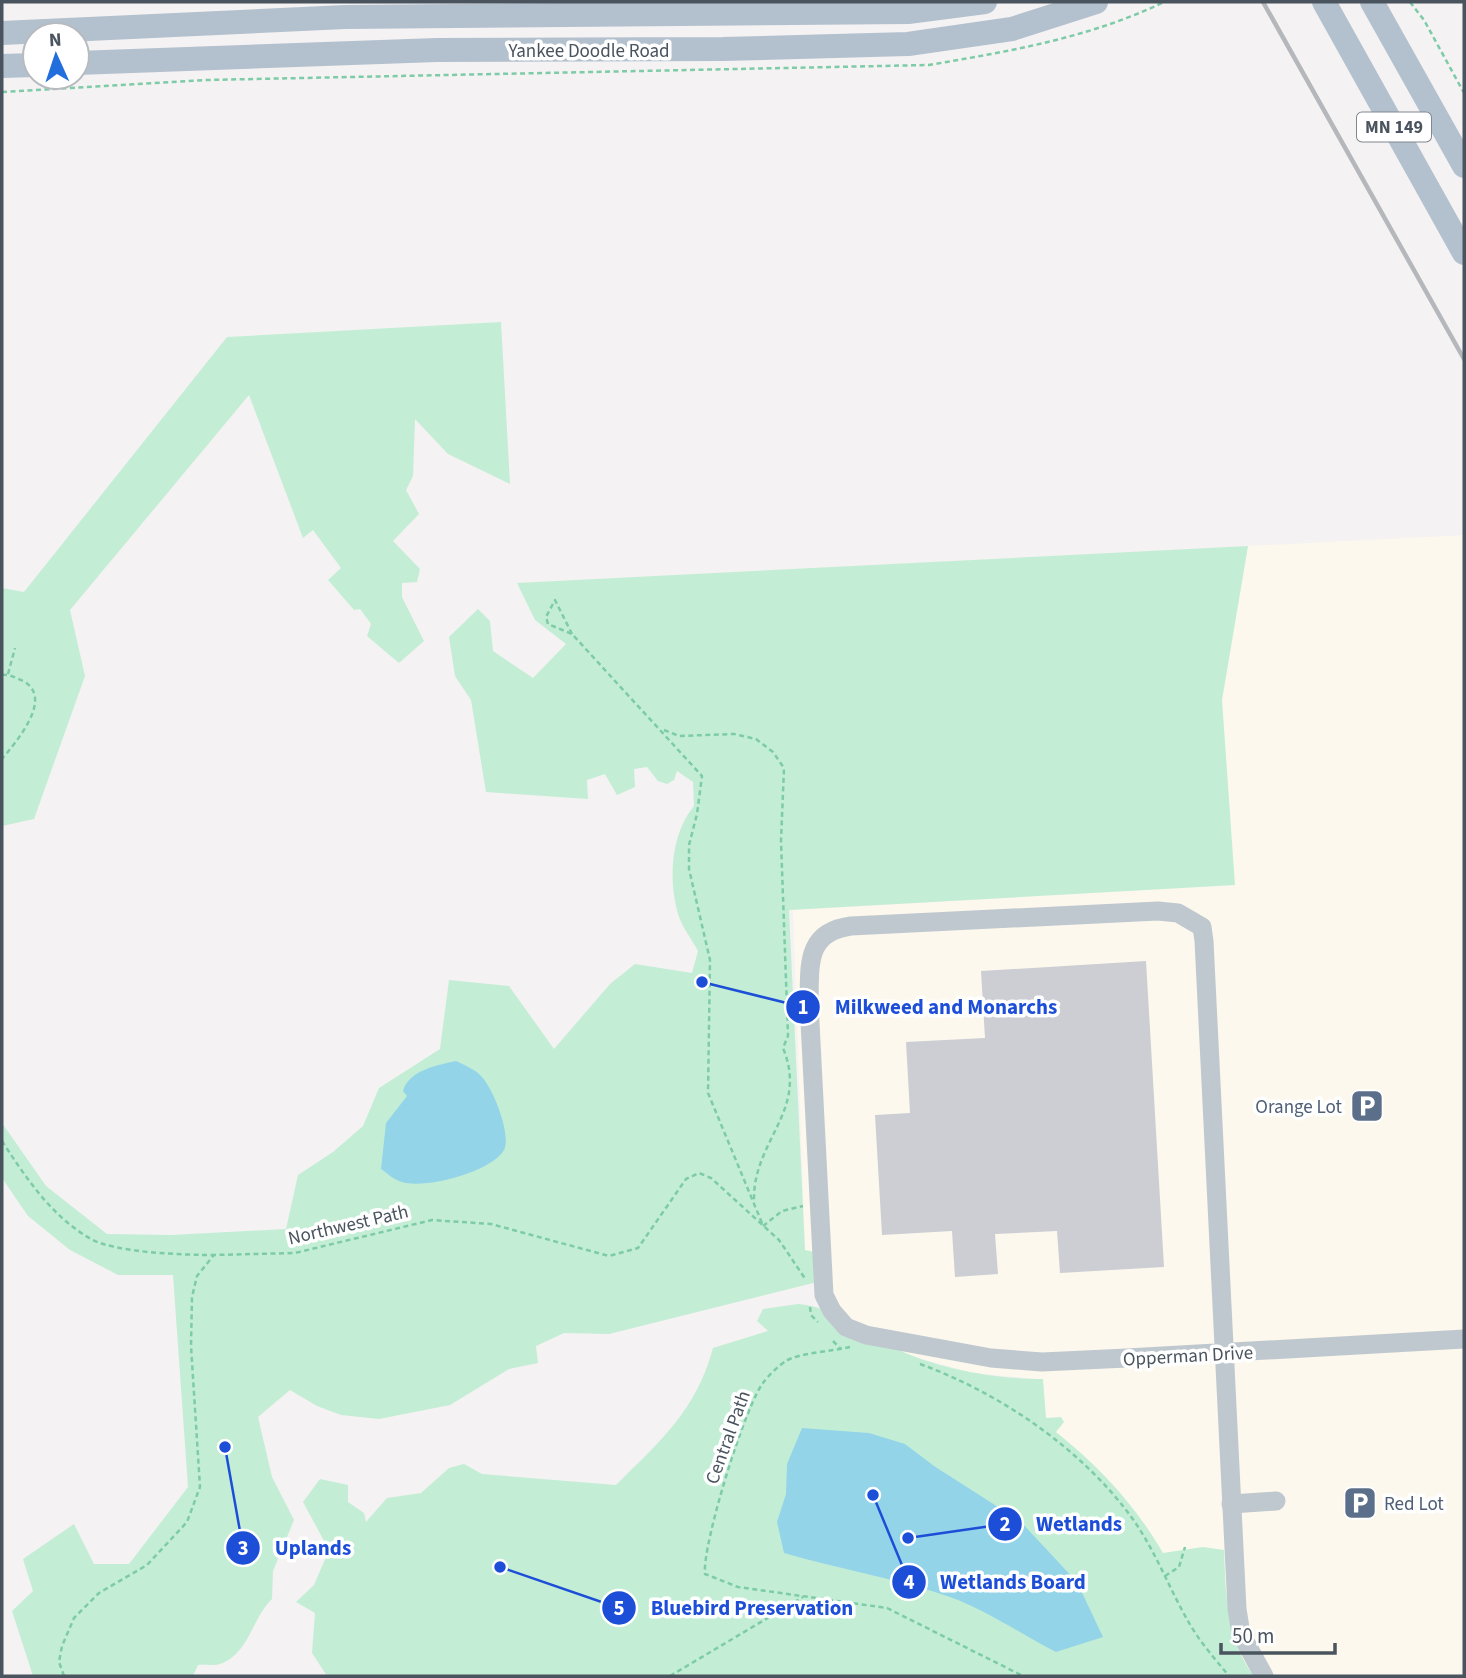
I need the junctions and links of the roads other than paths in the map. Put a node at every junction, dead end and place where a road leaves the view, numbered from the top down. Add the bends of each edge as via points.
1 (985, 2) edge
2 (1096, 2) edge
3 (1324, 2) edge
4 (1372, 2) edge
5 (538, 9) edge
6 (859, 13) junction
7 (2, 33) edge
8 (569, 50) junction
9 (256, 57) junction
10 (91, 63) edge
11 (21, 65) edge
12 (2, 66) edge
13 (1464, 166) edge
14 (1464, 253) edge
15 (1464, 1339) edge
16 (1224, 1353) junction
17 (1276, 1501) dead end
18 (1231, 1504) junction
19 (1264, 1676) edge

1 - 6 main road, Yankee Doodle Road
2 - 8 main road, Yankee Doodle Road via 1012,29 908,44
3 - 14 main road, MN 149
4 - 13 main road, MN 149
5 - 6 main road, Yankee Doodle Road
5 - 7 main road, Yankee Doodle Road
5 - 9 main road via 538,22 531,29 509,35 262,46
6 - 8 main road via 849,21 586,31 570,38
8 - 9 main road, Yankee Doodle Road
9 - 10 main road, Yankee Doodle Road
11 - 12 main road
15 - 16 street, Opperman Drive
16 - 16 street, Opperman Drive via 1042,1362 913,1353 846,1327 824,1294 809,1003 810,961 824,934 851,926 1158,911 1178,913 1202,927
16 - 18 street
17 - 18 street
18 - 19 street via 1241,1634

